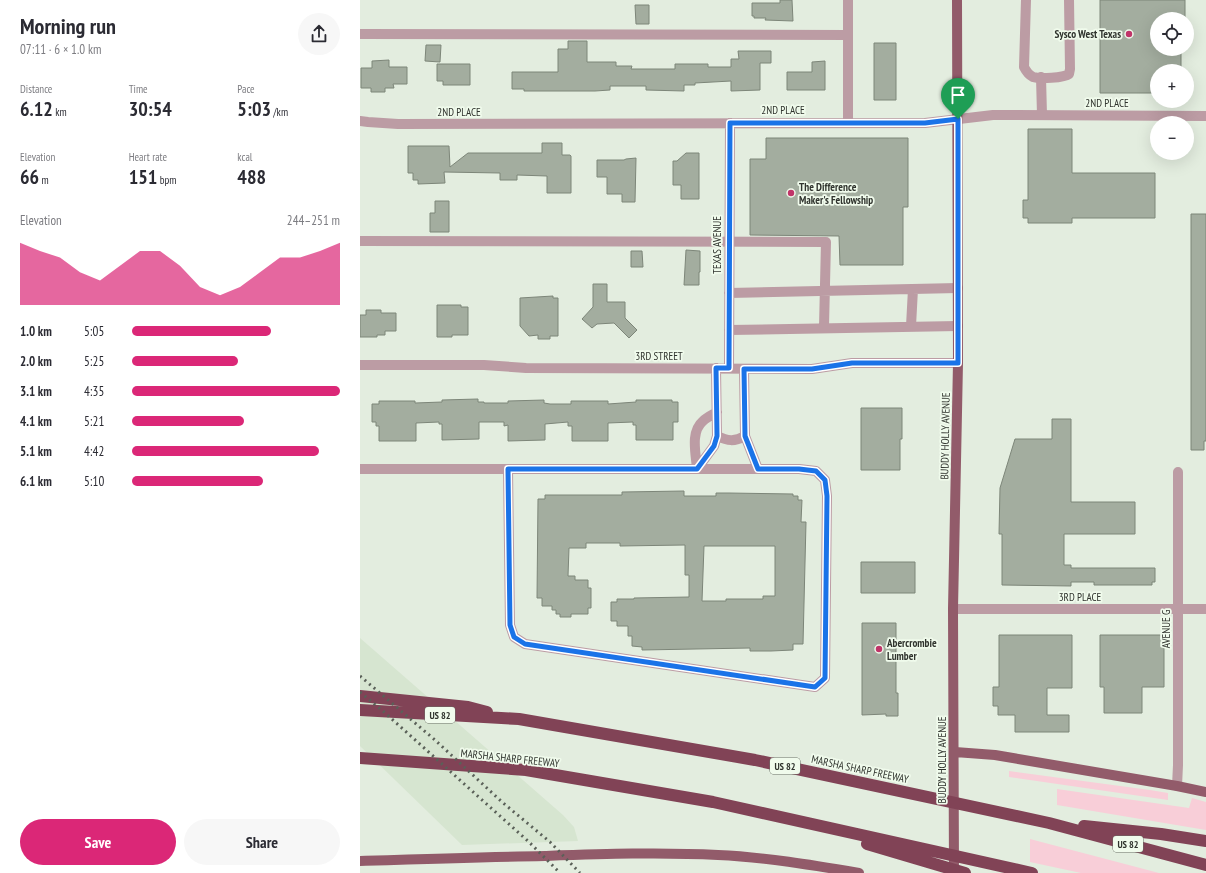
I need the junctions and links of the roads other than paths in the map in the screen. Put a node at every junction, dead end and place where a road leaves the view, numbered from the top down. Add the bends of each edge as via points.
1 (848, 0) edge
2 (957, 0) edge
3 (1026, 0) edge
4 (1069, 0) edge
5 (360, 34) edge
6 (848, 35) junction
7 (1041, 77) junction
8 (1042, 115) junction
9 (1206, 116) edge
10 (958, 119) junction
11 (360, 121) edge
12 (848, 122) junction
13 (730, 123) junction
14 (360, 241) edge
15 (729, 241) junction
16 (958, 288) junction
17 (912, 289) junction
18 (825, 291) junction
19 (729, 293) junction
20 (911, 326) junction
21 (958, 326) junction
22 (824, 328) junction
23 (729, 330) junction
24 (958, 363) junction
25 (360, 365) edge
26 (716, 368) junction
27 (729, 368) junction
28 (744, 369) junction
29 (717, 412) junction
30 (717, 436) junction
31 (745, 436) junction
32 (360, 469) edge
33 (508, 469) junction
34 (697, 469) junction
35 (758, 469) junction
36 (1178, 472) dead end
37 (954, 609) junction
38 (1178, 610) junction
39 (1206, 610) edge
40 (360, 696) edge
41 (360, 710) edge
42 (519, 719) junction
43 (955, 752) junction
44 (360, 758) edge
45 (1177, 786) junction
46 (1206, 792) edge
47 (768, 814) junction
48 (1049, 823) junction
49 (1206, 841) edge
50 (360, 861) edge
51 (1206, 865) edge
52 (859, 873) edge
53 (954, 873) edge
54 (965, 873) edge
55 (1031, 873) edge

1 - 6 street
2 - 10 main road, BUDDY HOLLY AVENUE
3 - 7 street via 1024,67 1033,77
4 - 7 street via 1069,74 1062,78
5 - 6 street
6 - 12 street
7 - 8 street
8 - 9 street, 2ND PLACE
8 - 10 street, 2ND PLACE via 993,115
10 - 12 street, 2ND PLACE via 925,123
10 - 16 main road, BUDDY HOLLY AVENUE
11 - 13 street, 2ND PLACE via 398,124
12 - 13 street, 2ND PLACE
13 - 15 street, TEXAS AVENUE
14 - 15 street
15 - 18 street via 826,242
15 - 19 street, TEXAS AVENUE
16 - 17 street
16 - 21 main road, BUDDY HOLLY AVENUE
17 - 18 street
17 - 20 street
18 - 19 street
18 - 22 street
19 - 23 street, TEXAS AVENUE
20 - 21 street
20 - 22 street
21 - 24 main road, BUDDY HOLLY AVENUE
22 - 23 street
23 - 27 street, TEXAS AVENUE
24 - 28 street, 3RD STREET via 852,363 812,369
24 - 37 main road, BUDDY HOLLY AVENUE
25 - 26 street, 3RD STREET
26 - 27 street, 3RD STREET
26 - 29 street
27 - 28 street, 3RD STREET
28 - 31 street
29 - 30 street
29 - 34 street via 698,427 695,436
30 - 31 street via 727,440 737,440
30 - 34 street via 714,446
31 - 35 street
32 - 33 street
33 - 34 street
33 - 35 street via 510,625 514,637 525,644 815,687 825,678 825,480 816,471
34 - 35 street
36 - 38 street, AVENUE G
37 - 38 street, 3RD PLACE
37 - 43 main road, BUDDY HOLLY AVENUE
38 - 39 street, 3RD PLACE
38 - 45 street, AVENUE G
40 - 42 highway via 468,707
41 - 42 highway, MARSHA SHARP FREEWAY / US 82
42 - 48 highway, MARSHA SHARP FREEWAY / US 82 via 754,760
43 - 45 main road via 995,755
43 - 53 main road, BUDDY HOLLY AVENUE
44 - 47 highway, MARSHA SHARP FREEWAY via 526,770
45 - 46 main road
47 - 54 highway
47 - 55 highway, MARSHA SHARP FREEWAY
48 - 49 highway
48 - 51 highway, MARSHA SHARP FREEWAY / US 82
50 - 52 main road via 631,853 689,854 760,858

